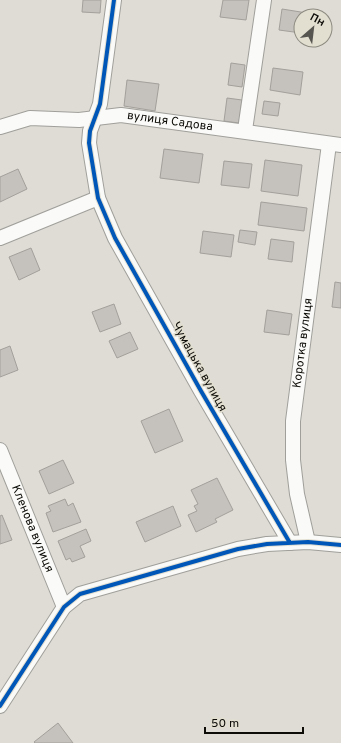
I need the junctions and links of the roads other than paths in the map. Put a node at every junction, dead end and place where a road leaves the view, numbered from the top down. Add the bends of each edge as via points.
1 (114, 0) edge
2 (264, 0) edge
3 (96, 118) junction
4 (0, 127) edge
5 (245, 130) junction
6 (335, 145) edge
7 (98, 198) junction
8 (0, 238) edge
9 (0, 450) edge
10 (308, 542) junction
11 (290, 543) junction
12 (341, 545) edge
13 (64, 607) junction
14 (0, 706) edge

1 - 3 street, Чумацька вулиця
2 - 5 street
3 - 4 street, вулиця Садова via 30,118
3 - 5 street, вулиця Садова via 121,114
3 - 7 street, Чумацька вулиця via 90,131 89,142
5 - 6 street, вулиця Садова
6 - 10 street, Коротка вулиця via 293,421 293,460 297,494
7 - 8 street
7 - 11 street, Чумацька вулиця via 116,238 201,391
9 - 13 street, Кленова вулиця
10 - 11 street
10 - 12 street
11 - 13 street via 238,549 80,594
13 - 14 street

